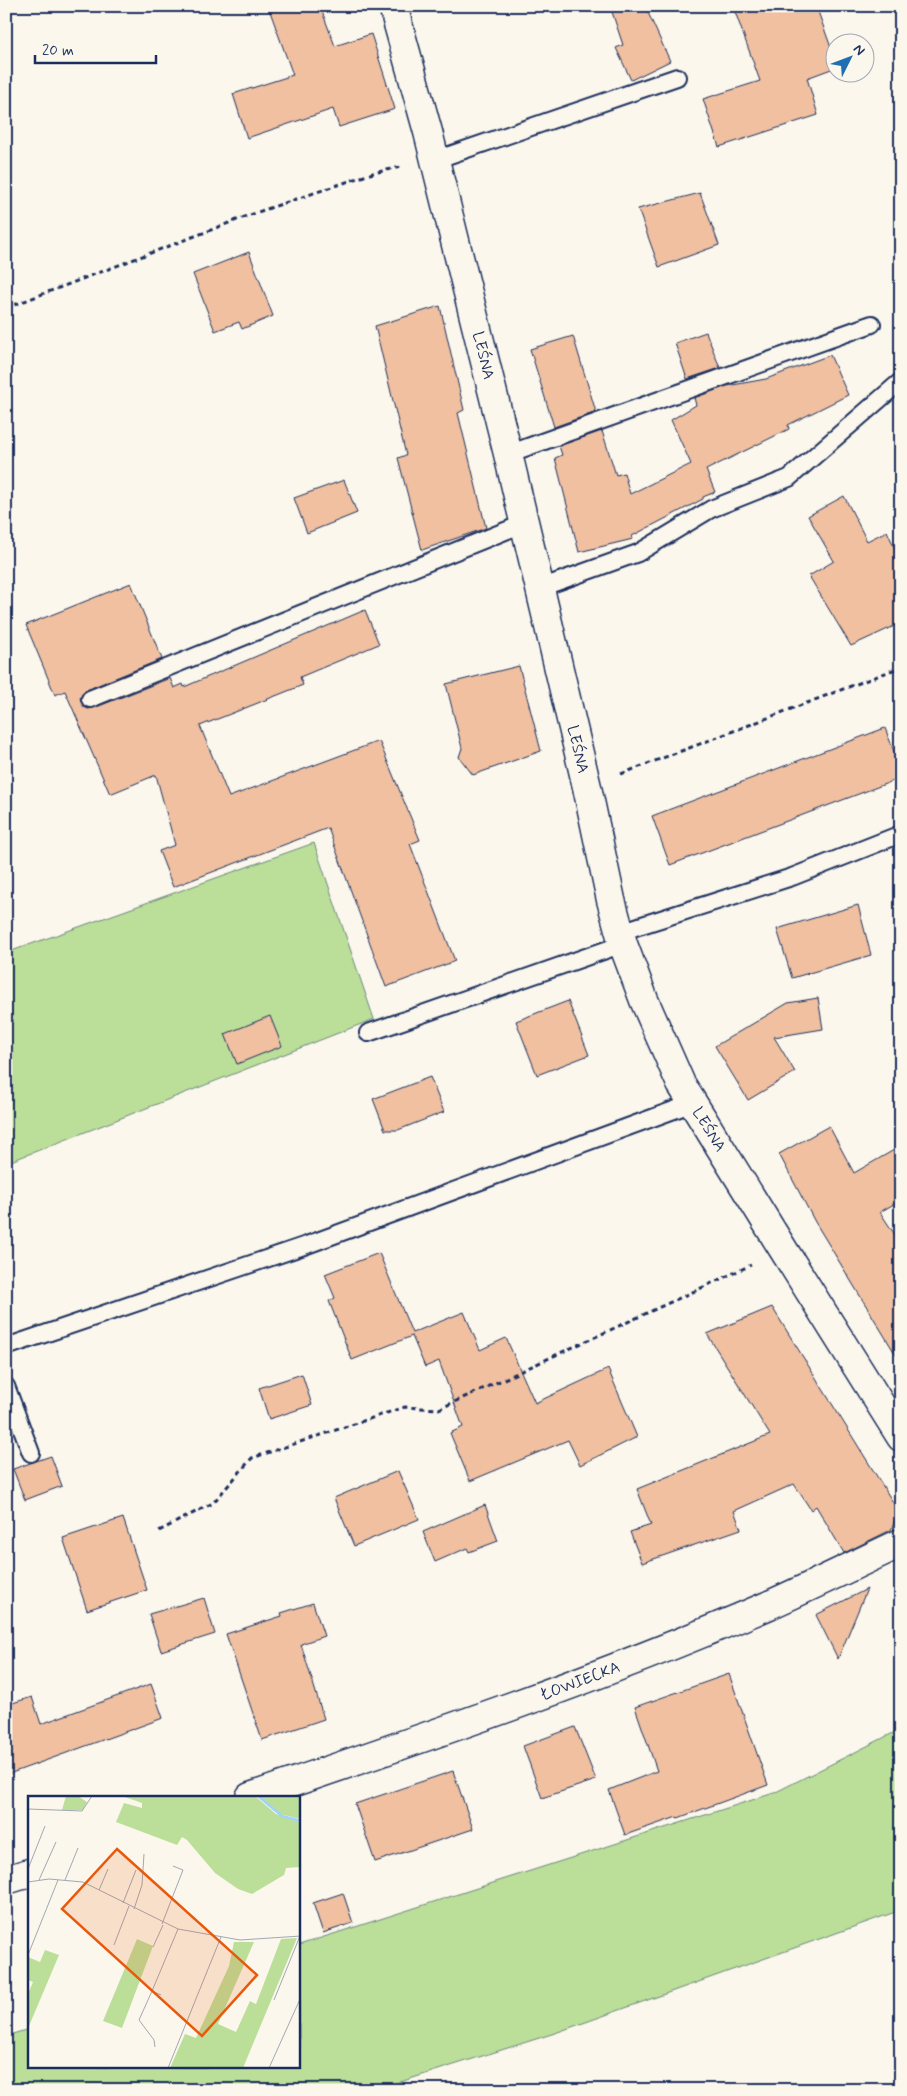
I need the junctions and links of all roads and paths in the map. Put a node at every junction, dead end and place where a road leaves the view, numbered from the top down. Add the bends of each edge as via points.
1 (393, 6) edge
2 (677, 77) dead end
3 (435, 160) junction
4 (6, 308) edge
5 (872, 324) dead end
6 (901, 382) edge
7 (508, 454) junction
8 (525, 523) junction
9 (540, 588) junction
10 (901, 667) edge
11 (90, 699) dead end
12 (587, 786) junction
13 (901, 834) edge
14 (622, 938) junction
15 (368, 1033) dead end
16 (693, 1103) junction
17 (783, 1250) junction
18 (6, 1347) edge
19 (6, 1386) edge
20 (901, 1437) edge
21 (31, 1453) dead end
22 (159, 1531) dead end
23 (901, 1543) edge
24 (253, 1796) edge
25 (28, 1873) edge
26 (6, 1880) edge

1 - 3 street, LEŚNA
2 - 3 lane
3 - 4 path via 373,173 258,212
3 - 7 street, LEŚNA
5 - 7 lane
6 - 9 lane via 790,478 711,509 638,552
7 - 8 street, LEŚNA
8 - 9 street, LEŚNA
8 - 11 lane
9 - 12 street, LEŚNA
10 - 12 path
12 - 14 street, LEŚNA
13 - 14 lane
14 - 15 lane
14 - 16 street, LEŚNA via 664,1047
16 - 17 street, LEŚNA
16 - 18 lane via 304,1246
17 - 20 street, LEŚNA
17 - 22 path via 439,1409 404,1407 252,1458 213,1503
19 - 21 lane
23 - 24 street, ŁOWIECKA via 674,1645 447,1730
25 - 26 street

